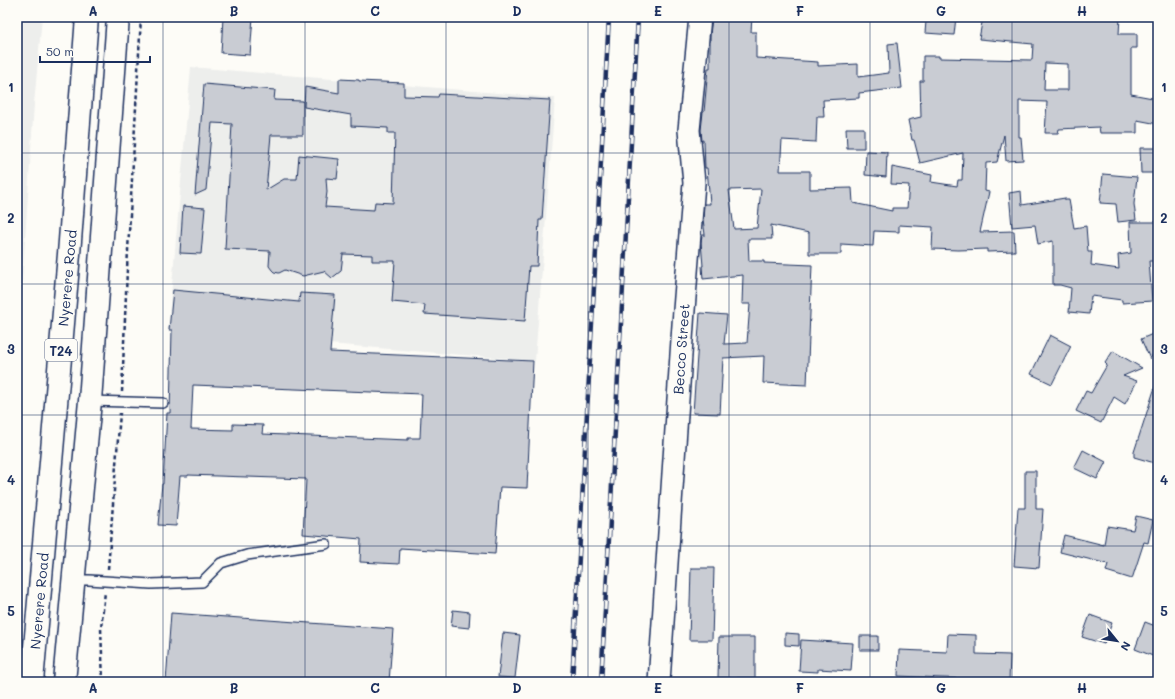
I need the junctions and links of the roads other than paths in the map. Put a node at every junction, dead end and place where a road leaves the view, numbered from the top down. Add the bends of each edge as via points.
1 (87, 17) edge
2 (118, 17) edge
3 (700, 17) edge
4 (90, 401) junction
5 (163, 403) dead end
6 (326, 544) dead end
7 (73, 580) junction
8 (32, 682) edge
9 (64, 682) edge
10 (660, 682) edge

1 - 8 highway, Nyerere Road / T24
2 - 4 highway, T24
3 - 10 street, Becco Street via 689,130 694,183
4 - 5 lane
4 - 7 highway, T24
6 - 7 lane via 247,555 221,563 202,582 151,584
7 - 9 highway, T24

